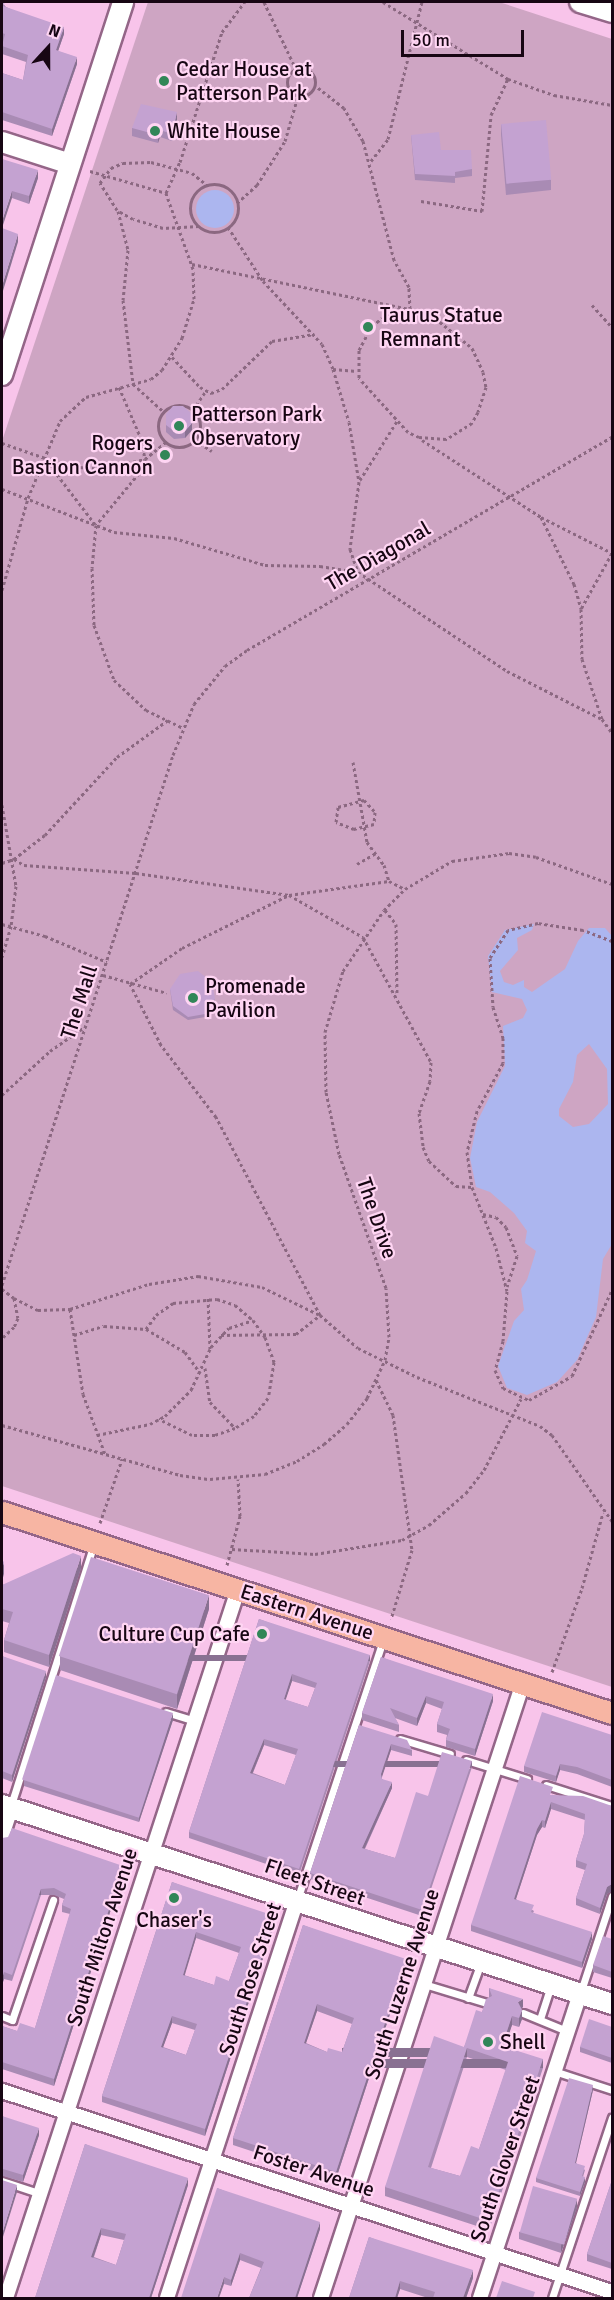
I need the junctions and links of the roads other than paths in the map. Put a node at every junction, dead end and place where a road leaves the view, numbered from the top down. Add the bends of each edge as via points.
1 (120, 2) edge
2 (588, 3) edge
3 (612, 12) edge
4 (2, 142) edge
5 (70, 164) junction
6 (2, 375) edge
7 (2, 1512) edge
8 (97, 1533) junction
9 (238, 1590) junction
10 (387, 1628) junction
11 (43, 1671) edge
12 (53, 1675) junction
13 (64, 1678) edge
14 (523, 1683) junction
15 (152, 1707) edge
16 (612, 1713) edge
17 (195, 1721) junction
18 (355, 1724) junction
19 (366, 1728) edge
20 (389, 1735) edge
21 (495, 1768) junction
22 (6, 1806) edge
23 (612, 1806) edge
24 (2, 1836) edge
25 (152, 1853) junction
26 (612, 1896) edge
27 (53, 1900) dead end
28 (297, 1901) junction
29 (436, 1949) junction
30 (481, 1963) junction
31 (424, 1984) junction
32 (551, 1985) junction
33 (580, 1994) junction
34 (468, 1998) junction
35 (487, 2003) edge
36 (612, 2004) edge
37 (523, 2013) edge
38 (2, 2016) edge
39 (540, 2019) junction
40 (570, 2032) junction
41 (556, 2072) junction
42 (612, 2090) edge
43 (2, 2091) edge
44 (66, 2112) junction
45 (612, 2118) edge
46 (212, 2160) junction
47 (2, 2181) edge
48 (41, 2194) junction
49 (573, 2200) edge
50 (584, 2203) junction
51 (352, 2206) junction
52 (495, 2253) junction
53 (559, 2274) junction
54 (612, 2292) edge
55 (6, 2298) edge
56 (167, 2298) edge
57 (321, 2298) edge
58 (480, 2298) edge
59 (552, 2298) edge

1 - 5 street
2 - 3 street
4 - 5 street
5 - 6 street
7 - 8 main road, Eastern Avenue
8 - 9 main road, Eastern Avenue
8 - 12 lane
9 - 10 main road, Eastern Avenue
9 - 17 street, South Milton Avenue
10 - 14 main road, Eastern Avenue
10 - 18 lane, South Rose Street
11 - 12 lane
12 - 13 lane
12 - 22 lane
14 - 16 main road, Eastern Avenue
14 - 21 street, South Luzerne Avenue
15 - 17 lane
17 - 25 street, South Milton Avenue
18 - 19 lane
18 - 28 lane, South Rose Street
20 - 21 lane
21 - 23 lane
21 - 29 street, South Luzerne Avenue
22 - 24 street
22 - 25 street, Fleet Street
25 - 28 street, Fleet Street
25 - 44 street, South Milton Avenue
26 - 33 lane, South Glover Street
27 - 38 lane via 12,2020
28 - 29 street, Fleet Street
28 - 46 street, South Rose Street
29 - 30 street, Fleet Street
29 - 31 street, South Luzerne Avenue
30 - 32 street, Fleet Street
30 - 34 lane
31 - 34 lane
31 - 51 street, South Luzerne Avenue
32 - 33 street, Fleet Street
32 - 39 lane
33 - 36 street, Fleet Street
33 - 40 street, South Glover Street
34 - 35 lane
37 - 39 lane
39 - 40 lane
40 - 41 street, South Glover Street
41 - 42 lane
41 - 52 street, South Glover Street via 525,2184
43 - 44 street, Foster Avenue
44 - 46 street, Foster Avenue
44 - 48 street, South Milton Avenue
45 - 50 lane
46 - 51 street, Foster Avenue
46 - 56 street, South Rose Street
47 - 48 lane
48 - 55 street, South Milton Avenue
49 - 50 lane
50 - 53 lane
51 - 52 street, Foster Avenue
51 - 57 street, South Luzerne Avenue
52 - 53 street, Foster Avenue
52 - 58 street, South Glover Street
53 - 54 street, Foster Avenue
53 - 59 lane

